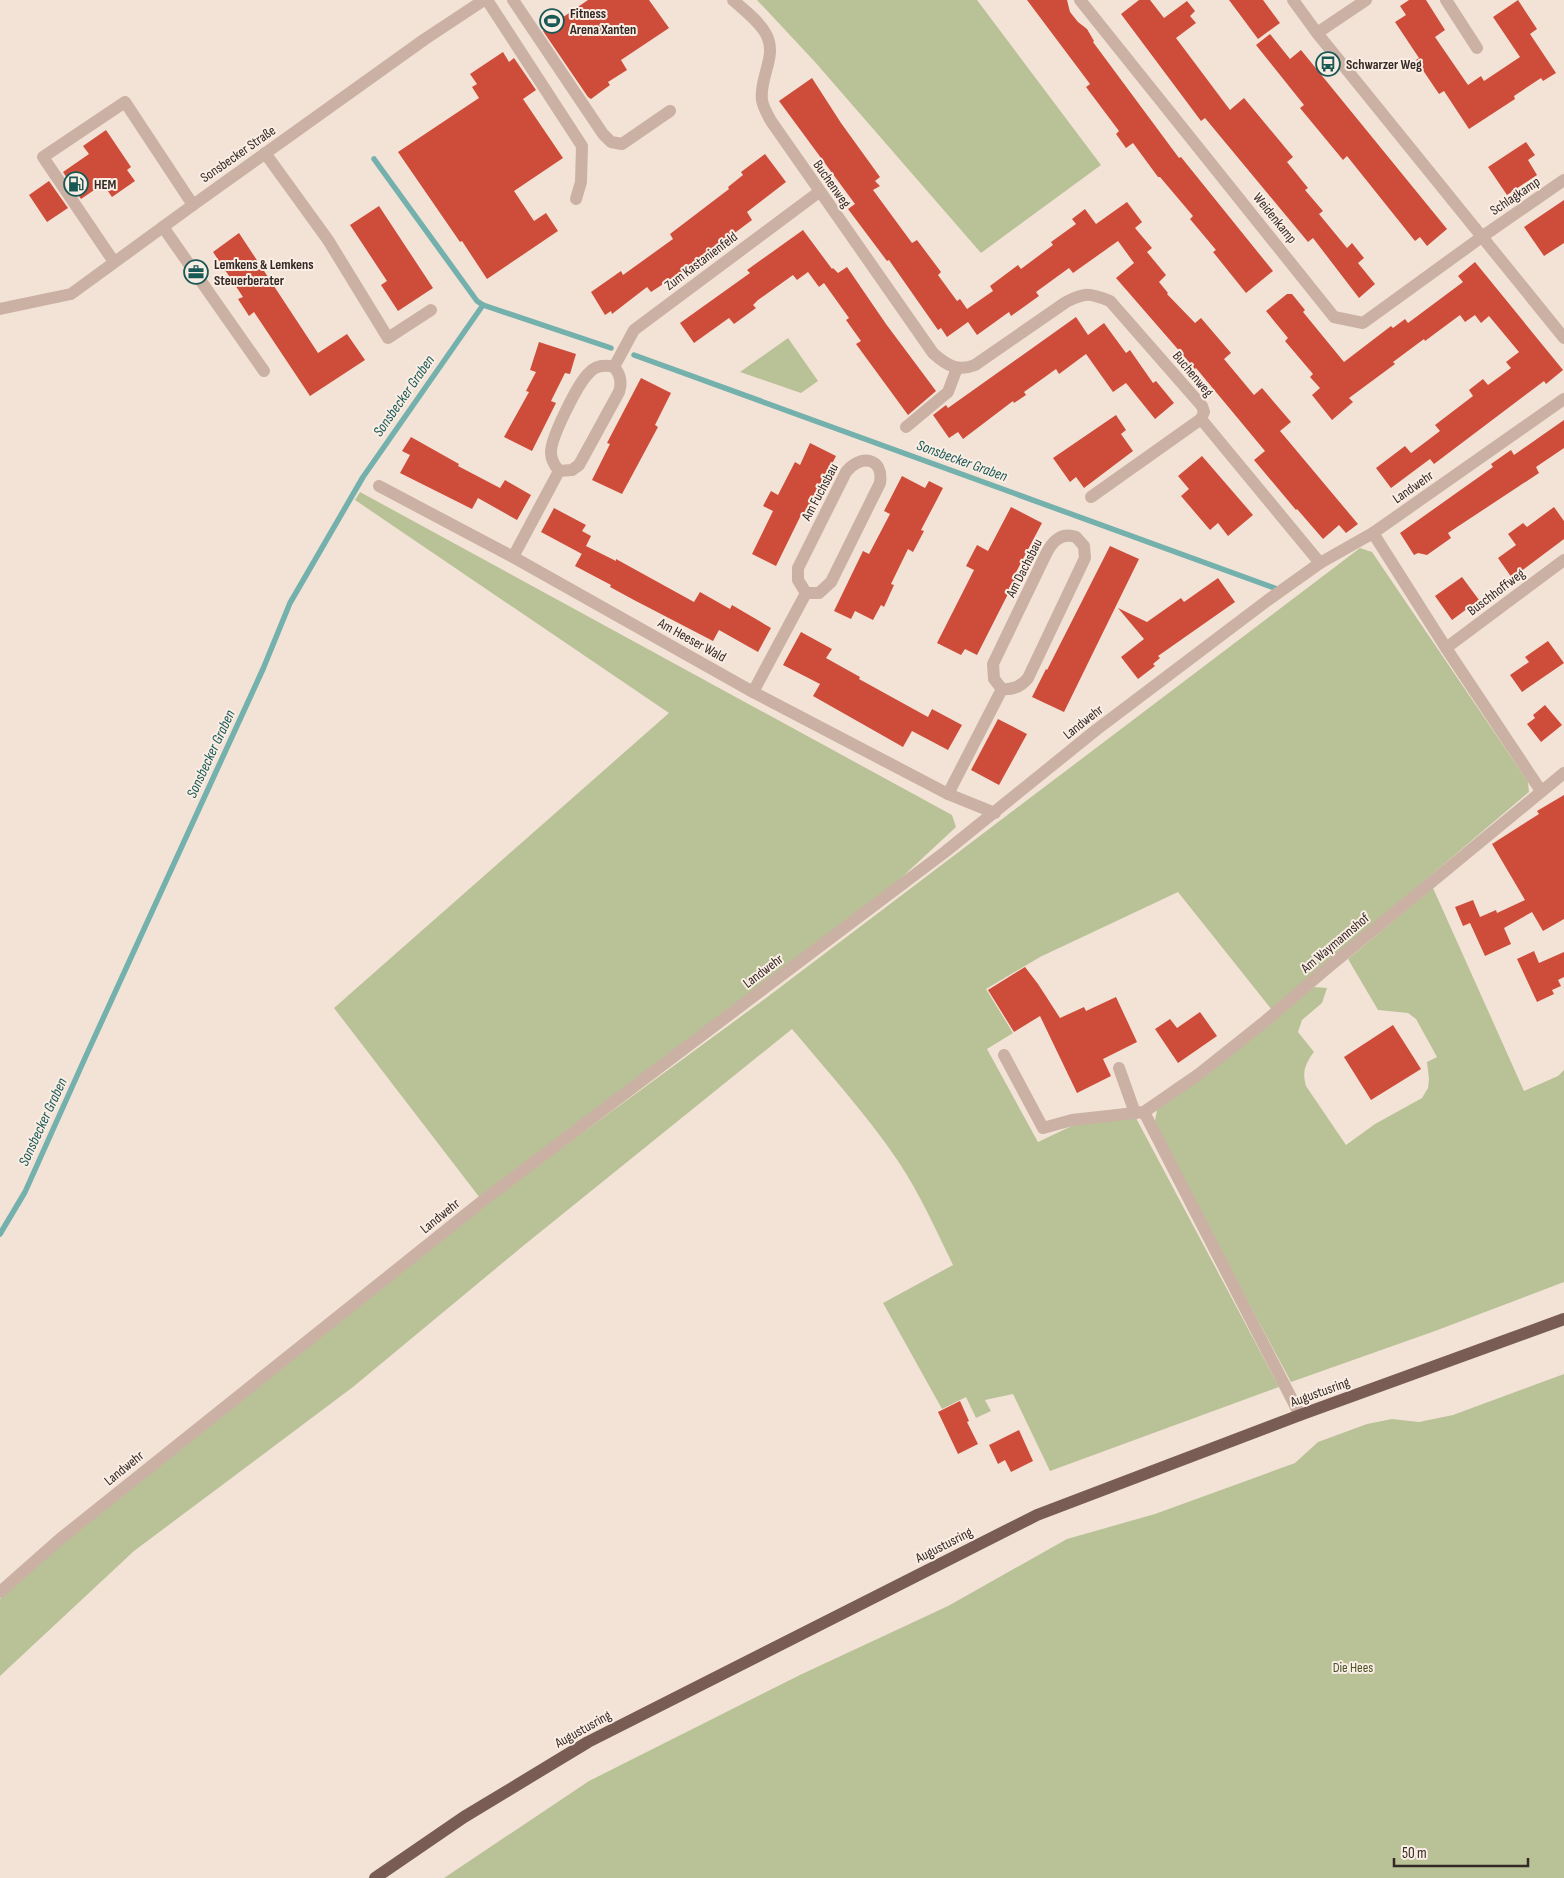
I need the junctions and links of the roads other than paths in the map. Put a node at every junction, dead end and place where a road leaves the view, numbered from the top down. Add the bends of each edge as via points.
1 (485, 0) edge
2 (513, 0) edge
3 (733, 0) edge
4 (1080, 0) edge
5 (1293, 0) edge
6 (1366, 0) edge
7 (1446, 0) edge
8 (1317, 33) junction
9 (1477, 48) dead end
10 (670, 111) dead end
11 (265, 153) junction
12 (1564, 180) edge
13 (819, 192) junction
14 (576, 199) dead end
15 (193, 205) junction
16 (163, 226) junction
17 (1483, 236) junction
18 (114, 262) junction
19 (0, 309) edge
20 (431, 310) dead end
21 (1564, 338) edge
22 (614, 367) junction
23 (957, 368) junction
24 (264, 371) dead end
25 (1564, 399) edge
26 (1201, 419) junction
27 (906, 427) dead end
28 (559, 471) junction
29 (378, 486) dead end
30 (1091, 498) dead end
31 (1373, 533) junction
32 (514, 557) junction
33 (1564, 560) edge
34 (1320, 563) junction
35 (806, 594) junction
36 (1446, 648) junction
37 (1002, 689) junction
38 (753, 692) junction
39 (1564, 773) edge
40 (1541, 791) junction
41 (948, 794) junction
42 (995, 813) junction
43 (1004, 1055) dead end
44 (1119, 1068) dead end
45 (1139, 1113) junction
46 (1564, 1319) edge
47 (1300, 1415) junction
48 (0, 1592) edge
49 (375, 1878) edge

1 - 11 street, Sonsbecker Straße
1 - 14 street via 582,146 581,182
2 - 10 street via 602,134 611,142 622,144
3 - 13 street, Buchenweg via 767,35 770,52 762,90 764,108
4 - 17 street, Weidenkamp via 1334,317 1363,323
5 - 8 street
6 - 8 street
7 - 9 street
8 - 17 street
11 - 15 street, Sonsbecker Straße
11 - 20 street via 328,240 388,338
12 - 17 street, Schlagkamp
13 - 22 street, Zum Kastanienfeld via 634,330
13 - 23 street, Buchenweg via 933,352
15 - 16 street, Sonsbecker Straße
15 - 18 street via 125,102 43,157
16 - 18 street, Sonsbecker Straße
16 - 24 street
17 - 21 street
18 - 19 street, Sonsbecker Straße via 71,294
22 - 28 street via 620,376 619,392 579,465 572,470
22 - 28 street via 602,366 589,372 581,384 552,447 552,460
23 - 26 street, Buchenweg via 976,365 1081,294 1096,296 1110,301 1202,406
23 - 27 street via 948,392
25 - 31 street, Landwehr
26 - 30 street, Buchenweg
26 - 34 street, Buchenweg
28 - 32 street
29 - 32 street, Am Heeser Wald
31 - 34 street, Landwehr
31 - 36 street
32 - 38 street, Am Heeser Wald
33 - 36 street, Buschhoffweg
34 - 42 street, Landwehr via 1096,730
35 - 35 street, Am Fuchsbau via 819,593 832,582 880,483 879,469 872,462 855,462 846,472 798,568 798,580
35 - 38 street
36 - 40 street
37 - 37 street, Am Dachsbau via 1010,690 1028,678 1085,558 1084,546 1076,537 1066,536 1050,545 993,664 994,679
37 - 41 street
38 - 41 street, Am Heeser Wald
39 - 40 street, Am Waymannshof
40 - 45 street, Am Waymannshof via 1263,1023 1199,1074
41 - 42 street, Am Heeser Wald
42 - 48 street, Landwehr via 485,1199 60,1539
43 - 45 street via 1043,1128 1072,1120
44 - 45 street
45 - 47 street
46 - 47 main road, Augustusring
47 - 49 main road, Augustusring via 1037,1515 588,1742 464,1817

